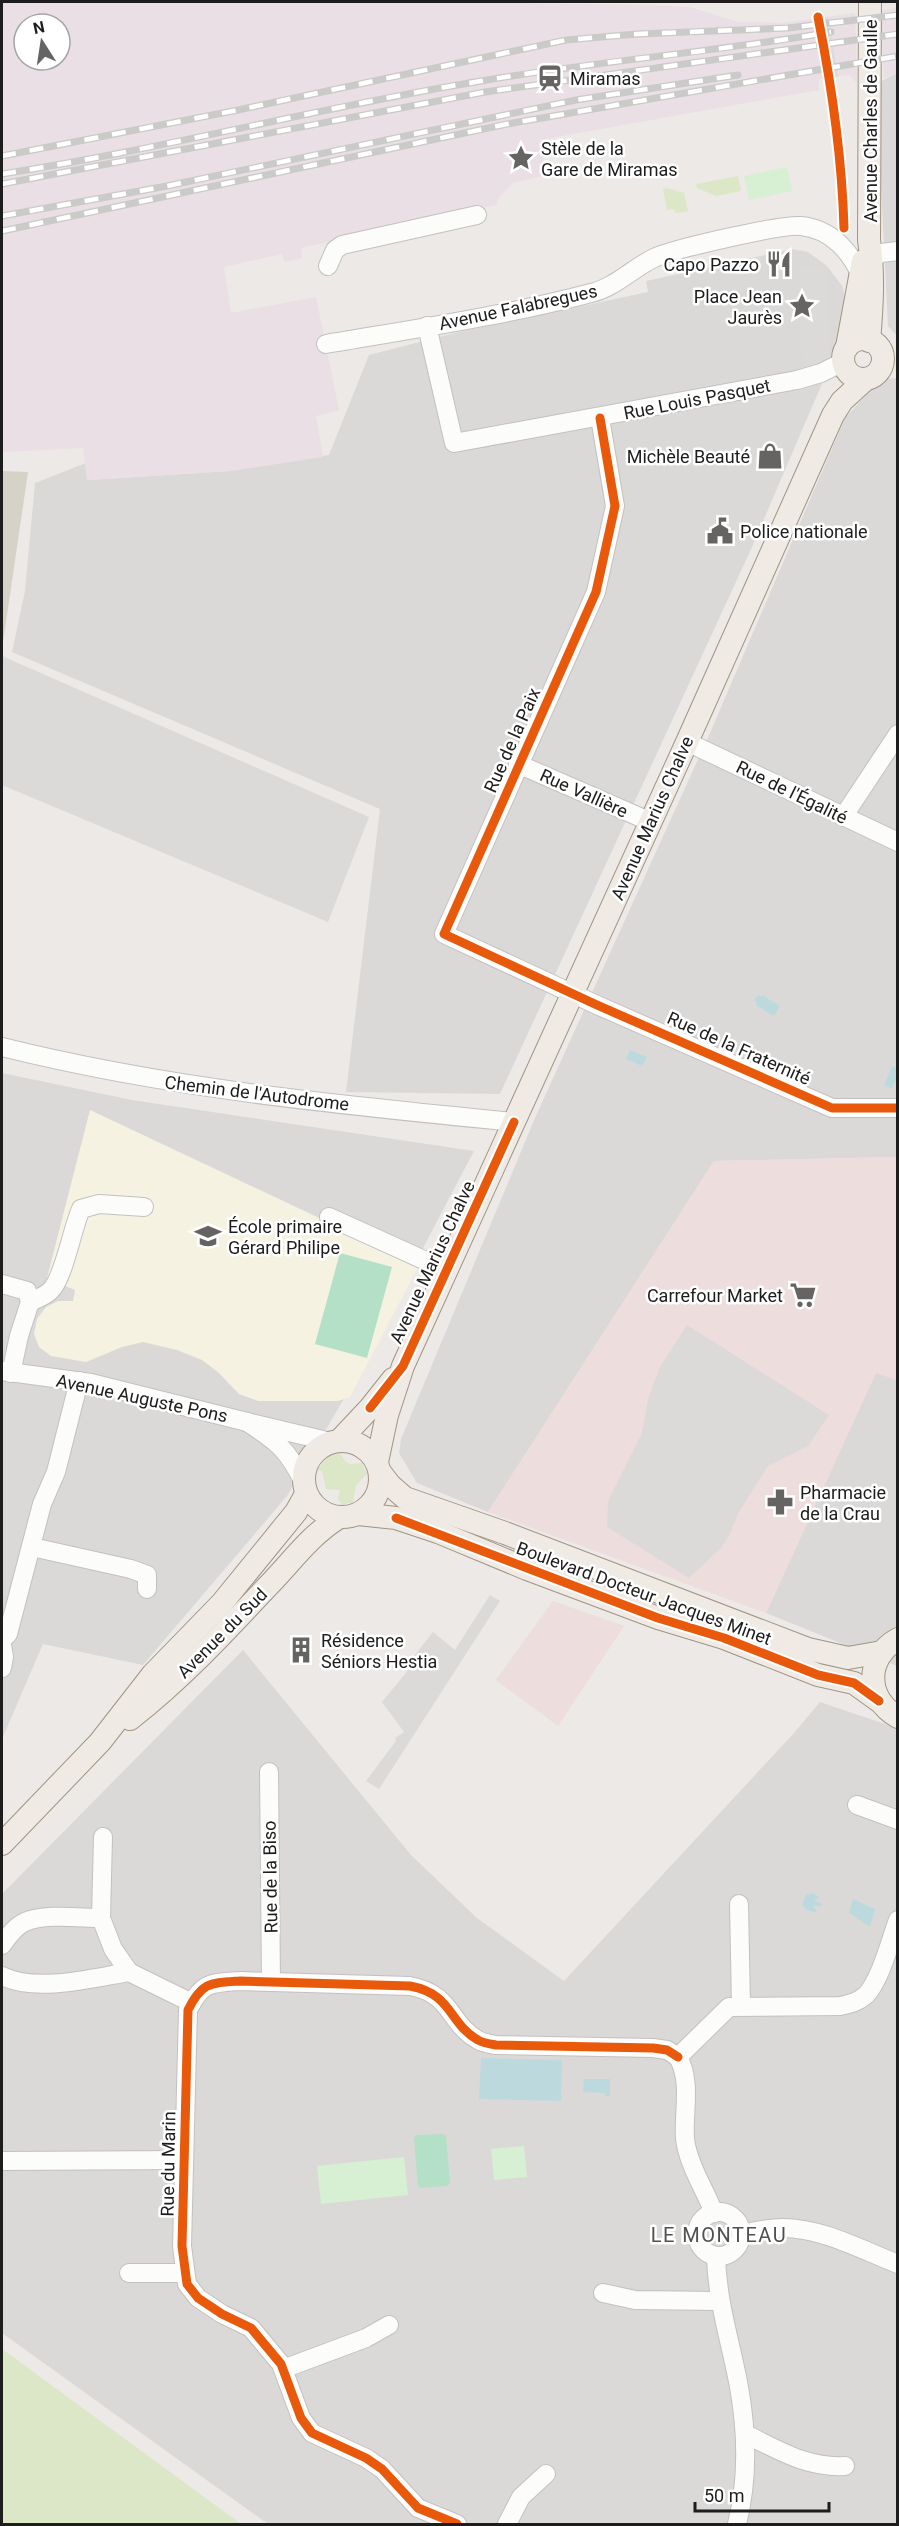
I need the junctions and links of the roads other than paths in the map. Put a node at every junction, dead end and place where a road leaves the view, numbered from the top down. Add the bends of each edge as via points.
1 (870, 2) edge
2 (477, 215) dead end
3 (897, 251) edge
4 (867, 257) junction
5 (328, 266) dead end
6 (428, 326) junction
7 (326, 344) dead end
8 (882, 347) edge
9 (863, 367) edge
10 (600, 417) junction
11 (897, 734) edge
12 (687, 742) junction
13 (518, 764) junction
14 (843, 817) junction
15 (651, 822) junction
16 (897, 842) edge
17 (573, 993) junction
18 (2, 1047) edge
19 (897, 1108) edge
20 (514, 1122) junction
21 (144, 1207) dead end
22 (329, 1217) dead end
23 (446, 1270) junction
24 (2, 1284) edge
25 (30, 1302) junction
26 (403, 1366) junction
27 (6, 1372) edge
28 (79, 1381) junction
29 (247, 1422) junction
30 (335, 1442) junction
31 (378, 1467) junction
32 (305, 1488) junction
33 (348, 1516) junction
34 (32, 1547) junction
35 (147, 1588) dead end
36 (2, 1640) edge
37 (2, 1645) edge
38 (890, 1645) edge
39 (2, 1668) edge
40 (879, 1701) junction
41 (897, 1717) edge
42 (100, 1742) junction
43 (268, 1772) dead end
44 (857, 1806) dead end
45 (897, 1820) edge
46 (103, 1837) dead end
47 (2, 1844) edge
48 (739, 1904) dead end
49 (101, 1918) junction
50 (897, 1920) edge
51 (2, 1945) edge
52 (129, 1972) junction
53 (2, 1976) edge
54 (271, 1982) junction
55 (192, 2003) junction
56 (741, 2006) junction
57 (678, 2057) junction
58 (2, 2160) edge
59 (184, 2160) junction
60 (714, 2213) junction
61 (742, 2234) junction
62 (716, 2256) junction
63 (897, 2264) edge
64 (129, 2273) dead end
65 (185, 2273) junction
66 (603, 2293) dead end
67 (719, 2301) junction
68 (389, 2325) dead end
69 (283, 2369) junction
70 (745, 2434) junction
71 (845, 2466) dead end
72 (546, 2474) dead end
73 (457, 2524) edge
74 (507, 2524) edge
75 (737, 2524) edge

1 - 4 main road, Avenue Charles de Gaulle
2 - 5 street via 342,245 335,250
3 - 4 street
4 - 6 street, Avenue Falabregues via 827,234 809,227 789,226 664,253 594,293
4 - 8 main road
4 - 9 main road
6 - 7 street, Avenue Falabregues
6 - 10 street, Rue Louis Pasquet via 454,443
8 - 9 main road via 883,360
8 - 9 main road via 857,340
9 - 10 street, Rue Louis Pasquet
9 - 12 main road, Avenue Marius Chalve via 833,415
10 - 13 street, Rue de la Paix via 615,506 596,592
11 - 14 street
12 - 14 street, Rue de l'Égalité
12 - 15 main road, Avenue Marius Chalve
13 - 15 street, Rue Vallière
13 - 17 street, Rue de la Paix via 444,934
14 - 16 street, Rue de l'Égalité
15 - 17 main road, Avenue Marius Chalve
17 - 19 street, Rue de la Fraternité via 832,1108
17 - 20 main road, Avenue Marius Chalve
18 - 20 street, Chemin de l'Autodrome via 67,1064 201,1088
20 - 23 main road, Avenue Marius Chalve
21 - 25 street via 99,1204 81,1209 57,1282 50,1292
22 - 23 street
23 - 26 main road, Avenue Marius Chalve
24 - 25 street via 27,1291
25 - 27 street
26 - 30 main road, Avenue Marius Chalve via 370,1408
26 - 31 main road, Avenue Marius Chalve via 387,1416
27 - 28 street, Avenue Auguste Pons
28 - 29 street, Avenue Auguste Pons
28 - 34 street
29 - 30 street, Avenue Auguste Pons
29 - 32 street via 277,1442 292,1460
30 - 31 main road via 361,1446
30 - 32 main road via 320,1448 310,1458
31 - 33 main road via 374,1501
31 - 38 main road, Boulevard Docteur Jacques Minet via 405,1498 807,1649 848,1658
32 - 33 main road via 319,1510
32 - 42 main road, Avenue du Sud via 296,1512 222,1603 153,1674
33 - 40 main road, Boulevard Docteur Jacques Minet via 396,1518 438,1532 658,1618 818,1675 854,1683
33 - 42 main road, Avenue du Sud via 317,1531 205,1654
34 - 35 street via 131,1569 147,1575
34 - 36 street via 8,1634
37 - 39 street
38 - 40 main road via 873,1670 874,1691
40 - 41 main road, Boulevard Docteur Jacques Minet
42 - 47 main road, Avenue du Sud
43 - 54 street, Rue de la Biso
44 - 45 street
46 - 49 street
48 - 56 street
49 - 51 street via 37,1918 16,1928
49 - 52 street via 113,1949
50 - 56 street via 874,1983 856,2002 840,2006
52 - 53 street via 76,1982 18,1981
52 - 55 street
54 - 55 street via 215,1983 198,1991
54 - 57 street via 428,1989 478,2040 503,2045 652,2048 668,2050
55 - 59 street, Rue du Marin via 188,2010
56 - 57 street via 729,2007 719,2015
57 - 60 street via 686,2082 685,2140
58 - 59 street
59 - 65 street, Rue du Marin
60 - 61 street via 733,2217
60 - 62 street via 702,2221 697,2235 703,2249
61 - 62 street via 733,2252
61 - 63 street via 800,2229
62 - 67 street
64 - 65 street
65 - 69 street, Rue du Marin via 187,2284 198,2298 251,2328
66 - 67 street via 635,2300
67 - 70 street
68 - 69 street via 366,2338
69 - 73 street, Rue du Marin via 301,2418 312,2433 366,2458 382,2469 418,2508
70 - 71 street via 823,2467
70 - 75 street via 744,2484
72 - 74 street via 521,2497

